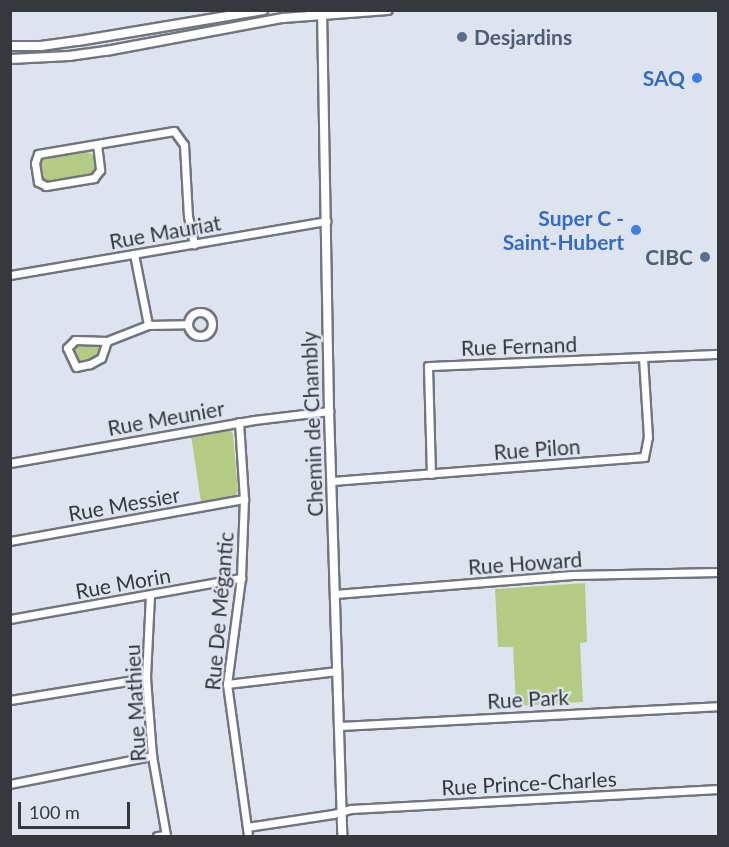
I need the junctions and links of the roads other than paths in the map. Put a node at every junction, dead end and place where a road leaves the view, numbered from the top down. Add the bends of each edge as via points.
1 (263, 10) edge
2 (388, 10) edge
3 (322, 12) edge
4 (10, 46) edge
5 (10, 59) edge
6 (97, 144) junction
7 (326, 221) junction
8 (194, 244) junction
9 (134, 254) junction
10 (10, 275) edge
11 (187, 324) dead end
12 (148, 325) junction
13 (106, 341) junction
14 (718, 354) edge
15 (643, 357) junction
16 (328, 411) junction
17 (239, 422) junction
18 (10, 462) edge
19 (431, 474) junction
20 (332, 481) junction
21 (244, 499) junction
22 (10, 541) edge
23 (718, 572) edge
24 (242, 578) junction
25 (335, 594) junction
26 (150, 596) junction
27 (10, 619) edge
28 (337, 671) junction
29 (146, 678) junction
30 (227, 684) junction
31 (10, 700) edge
32 (718, 706) edge
33 (339, 726) junction
34 (152, 756) junction
35 (10, 784) edge
36 (718, 789) edge
37 (341, 812) junction
38 (247, 827) junction
39 (157, 837) edge
40 (248, 837) edge
41 (342, 837) edge

1 - 4 street via 78,41
2 - 3 street
3 - 5 street via 69,56
3 - 7 street, Chemin de Chambly
6 - 6 street via 38,154 34,163 38,182 46,186 94,178 100,170
6 - 8 street via 174,131 184,145 188,216
7 - 8 street, Rue Mauriat
7 - 16 street, Chemin de Chambly
8 - 9 street, Rue Mauriat
9 - 10 street, Rue Mauriat
9 - 12 street
11 - 12 street
12 - 13 street
13 - 13 street via 75,340 67,348 76,367 101,358
14 - 15 street, Rue Fernand
15 - 19 street, Rue Pilon via 648,437 644,457
15 - 19 street, Rue Fernand via 428,366
16 - 17 street, Rue Meunier
16 - 20 street, Chemin de Chambly
17 - 18 street, Rue Meunier
17 - 21 street, Rue De Mégantic
19 - 20 street, Rue Pilon
20 - 25 street, Chemin de Chambly
21 - 22 street, Rue Messier
21 - 24 street, Rue De Mégantic
23 - 25 street, Rue Howard via 561,576
24 - 26 street, Rue Morin
24 - 30 street, Rue De Mégantic
25 - 28 street, Chemin de Chambly
26 - 27 street, Rue Morin
26 - 29 street, Rue Mathieu
28 - 30 street
28 - 33 street, Chemin de Chambly
29 - 31 street
29 - 34 street, Rue Mathieu
30 - 38 street, Rue De Mégantic
32 - 33 street, Rue Park
33 - 37 street, Chemin de Chambly
34 - 35 street
34 - 39 street, Rue Mathieu via 166,835
36 - 37 street, Rue Prince-Charles
37 - 38 street, Rue Prince-Charles
37 - 41 street, Chemin de Chambly
38 - 40 street, Rue De Mégantic

